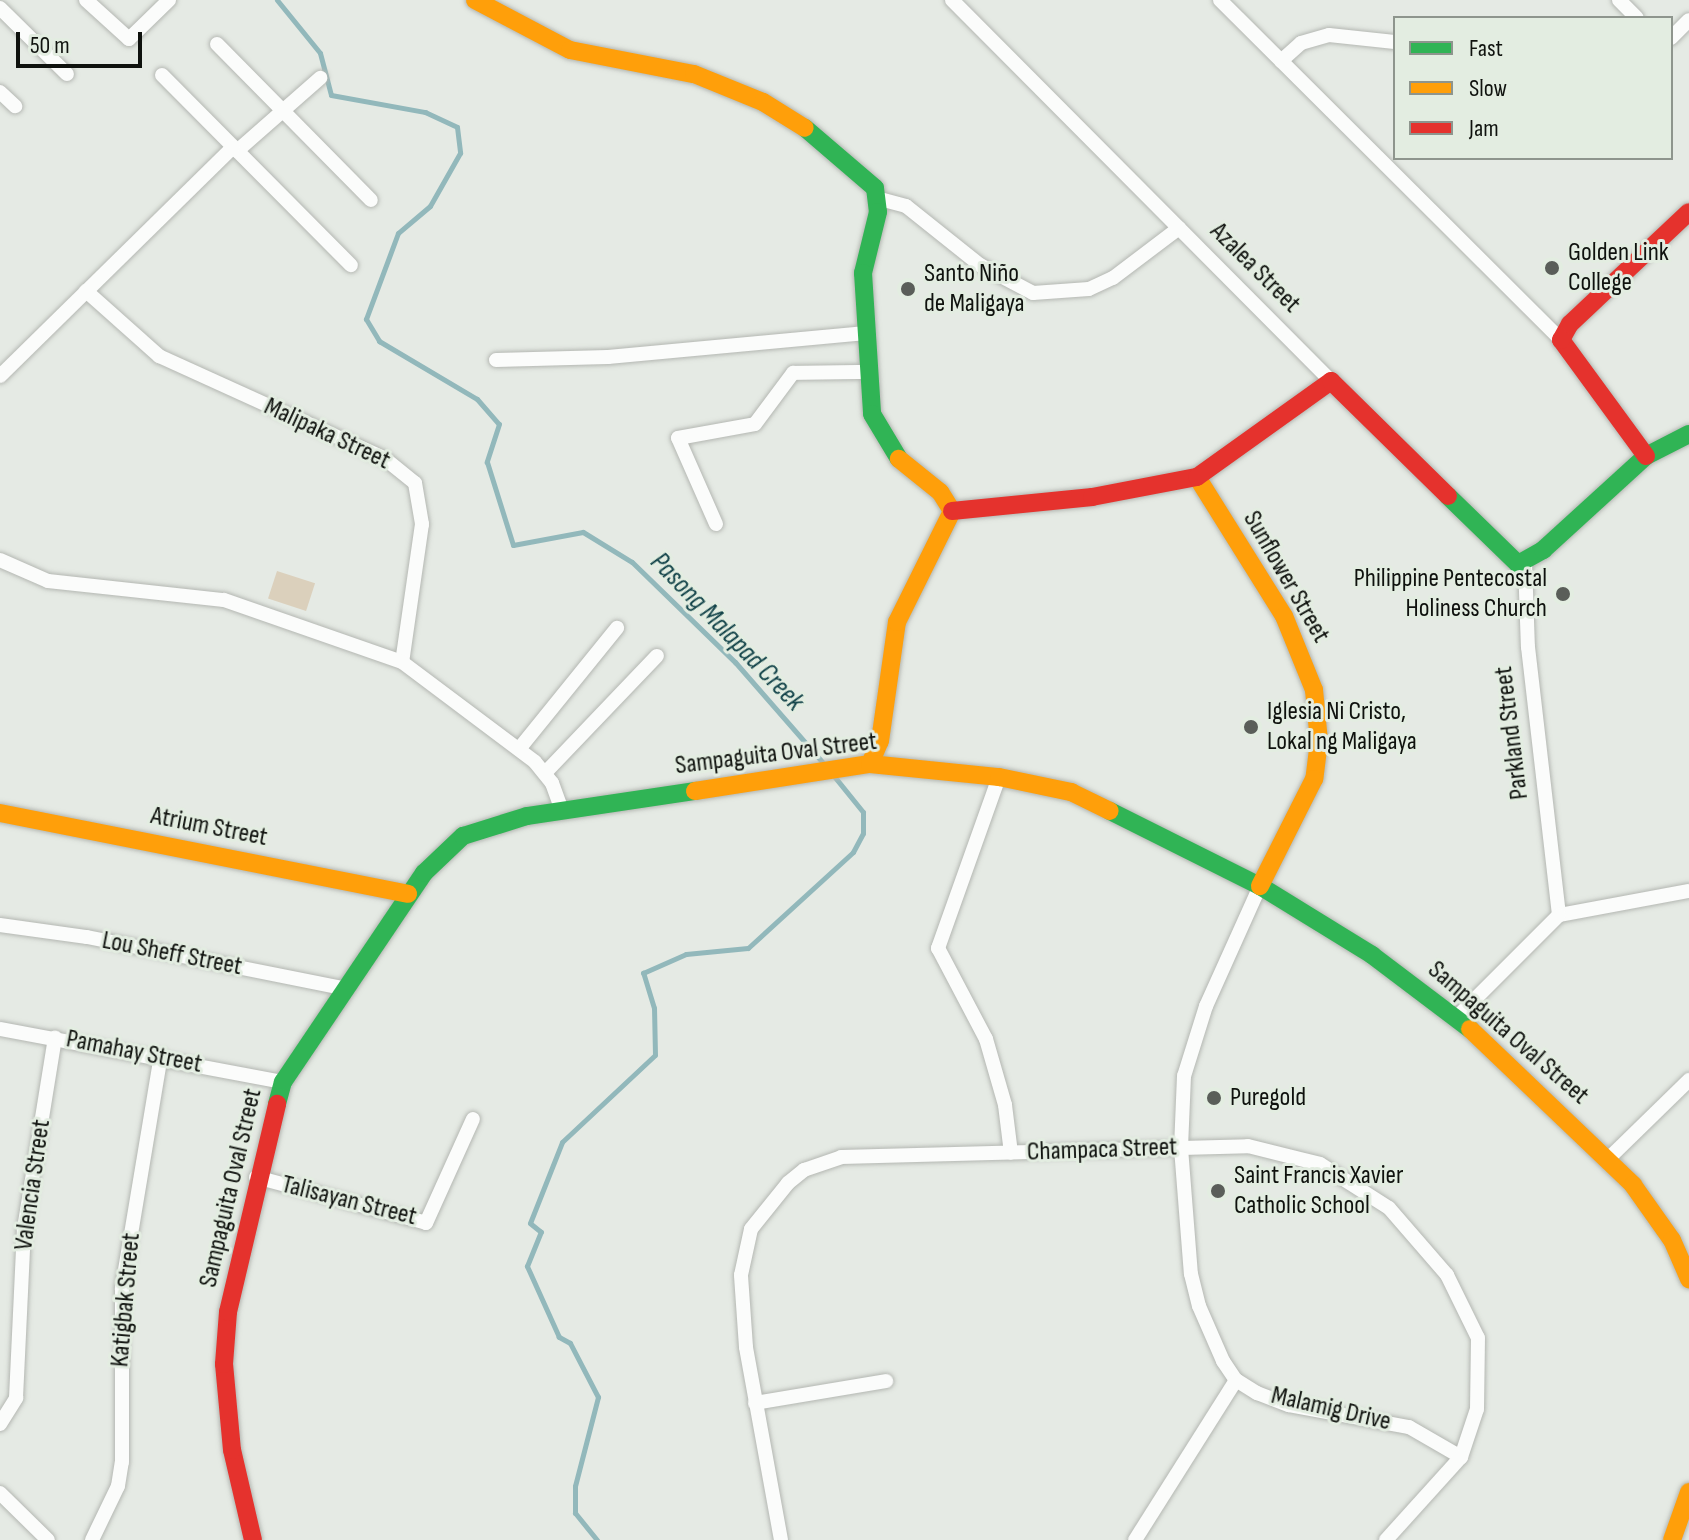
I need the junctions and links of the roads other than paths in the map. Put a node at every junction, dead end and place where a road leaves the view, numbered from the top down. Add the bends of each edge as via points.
1 (86, 0) edge
2 (169, 0) edge
3 (475, 0) edge
4 (952, 0) edge
5 (1220, 0) edge
6 (1619, 0) edge
7 (0, 8) edge
8 (1635, 16) edge
9 (1689, 20) edge
10 (1673, 36) edge
11 (1393, 42) edge
12 (217, 44) dead end
13 (1281, 61) junction
14 (67, 74) dead end
15 (162, 75) dead end
16 (320, 78) dead end
17 (0, 92) edge
18 (15, 106) dead end
19 (282, 110) junction
20 (235, 149) junction
21 (880, 199) junction
22 (371, 200) dead end
23 (1689, 212) edge
24 (1179, 228) junction
25 (351, 265) dead end
26 (86, 291) junction
27 (866, 333) junction
28 (1561, 340) junction
29 (496, 360) dead end
30 (868, 372) junction
31 (0, 376) edge
32 (1331, 381) junction
33 (1689, 434) edge
34 (1646, 456) junction
35 (1197, 477) junction
36 (952, 511) junction
37 (716, 524) dead end
38 (0, 560) edge
39 (1525, 563) junction
40 (617, 628) dead end
41 (657, 656) dead end
42 (402, 662) junction
43 (519, 749) junction
44 (870, 764) junction
45 (545, 773) junction
46 (999, 777) junction
47 (562, 810) junction
48 (0, 813) edge
49 (1260, 886) junction
50 (1689, 891) edge
51 (408, 894) junction
52 (1559, 915) junction
53 (0, 925) edge
54 (343, 988) junction
55 (1457, 1017) junction
56 (0, 1029) edge
57 (55, 1037) junction
58 (161, 1056) junction
59 (275, 1080) junction
60 (1689, 1080) edge
61 (473, 1119) dead end
62 (1181, 1148) junction
63 (1011, 1153) junction
64 (1609, 1158) junction
65 (256, 1177) junction
66 (1689, 1279) edge
67 (1236, 1380) junction
68 (886, 1381) dead end
69 (755, 1403) junction
70 (0, 1424) edge
71 (1461, 1457) junction
72 (1689, 1492) edge
73 (0, 1493) edge
74 (48, 1540) edge
75 (92, 1540) edge
76 (253, 1540) edge
77 (781, 1540) edge
78 (1135, 1540) edge
79 (1386, 1540) edge
80 (1672, 1540) edge

1 - 2 street via 129,39
3 - 21 street via 590,57 694,74 763,102 839,153
4 - 24 street, Azalea Street
5 - 13 street
6 - 8 street
7 - 14 street
9 - 10 street
11 - 13 street via 1329,35 1301,43
12 - 19 street
13 - 28 street
15 - 20 street
16 - 19 street
17 - 18 street
19 - 20 street
19 - 22 street
20 - 25 street
20 - 26 street
21 - 24 street via 906,206 980,265 1033,293 1064,293 1113,278
21 - 27 street via 863,273
23 - 28 street via 1570,324
24 - 32 street, Azalea Street
26 - 31 street
26 - 42 street, Malipaka Street via 159,356 384,458 415,483 422,524
27 - 29 street via 608,357
27 - 30 street
28 - 34 street
30 - 36 street via 872,414 883,440 908,469 948,499
30 - 37 street via 793,373 755,424 678,438
32 - 35 street
32 - 39 street, Azalea Street via 1512,561
33 - 34 street
34 - 39 street
35 - 36 street via 1092,497
35 - 49 street, Sunflower Street via 1284,616 1314,690 1319,741 1314,779
36 - 44 street via 897,622 880,741
38 - 42 street via 48,581 224,600
39 - 52 street, Parkland Street via 1528,647
40 - 43 street
41 - 45 street
42 - 43 street
43 - 45 street
44 - 46 street, Sampaguita Oval Street
44 - 47 street, Sampaguita Oval Street
45 - 47 street
46 - 49 street, Sampaguita Oval Street via 1050,786 1095,802
46 - 63 street via 938,948 986,1039 1005,1105
47 - 51 street, Sampaguita Oval Street via 463,836
48 - 51 street, Atrium Street
49 - 55 street, Sampaguita Oval Street via 1326,925
49 - 62 street, Malamig Drive via 1193,1042 1184,1076
50 - 52 street
51 - 54 street, Sampaguita Oval Street
52 - 55 street
53 - 54 street, Lou Sheff Street
54 - 59 street, Sampaguita Oval Street
55 - 64 street, Sampaguita Oval Street
56 - 57 street, Pamahay Street
57 - 58 street, Pamahay Street
57 - 70 street, Valencia Street via 24,1229 16,1398
58 - 59 street, Pamahay Street
58 - 75 street, Katigbak Street via 122,1288 122,1462 118,1486
59 - 65 street, Sampaguita Oval Street
60 - 64 street
61 - 65 street, Talisayan Street via 426,1223
62 - 63 street, Champaca Street
62 - 67 street, Malamig Drive via 1191,1274 1208,1330
62 - 71 street, Champaca Street via 1248,1146 1320,1164 1389,1208 1420,1239 1467,1308 1478,1338 1477,1409
63 - 69 street, Champaca Street via 841,1157 804,1170 788,1183 751,1229 741,1275
64 - 66 street, Sampaguita Oval Street via 1656,1213
65 - 76 street, Sampaguita Oval Street via 228,1312 224,1364 232,1450
67 - 71 street, Malamig Drive via 1289,1405 1409,1427
67 - 78 street
68 - 69 street
69 - 77 street, Champaca Street
71 - 79 street, Champaca Street
72 - 80 street
73 - 74 street

